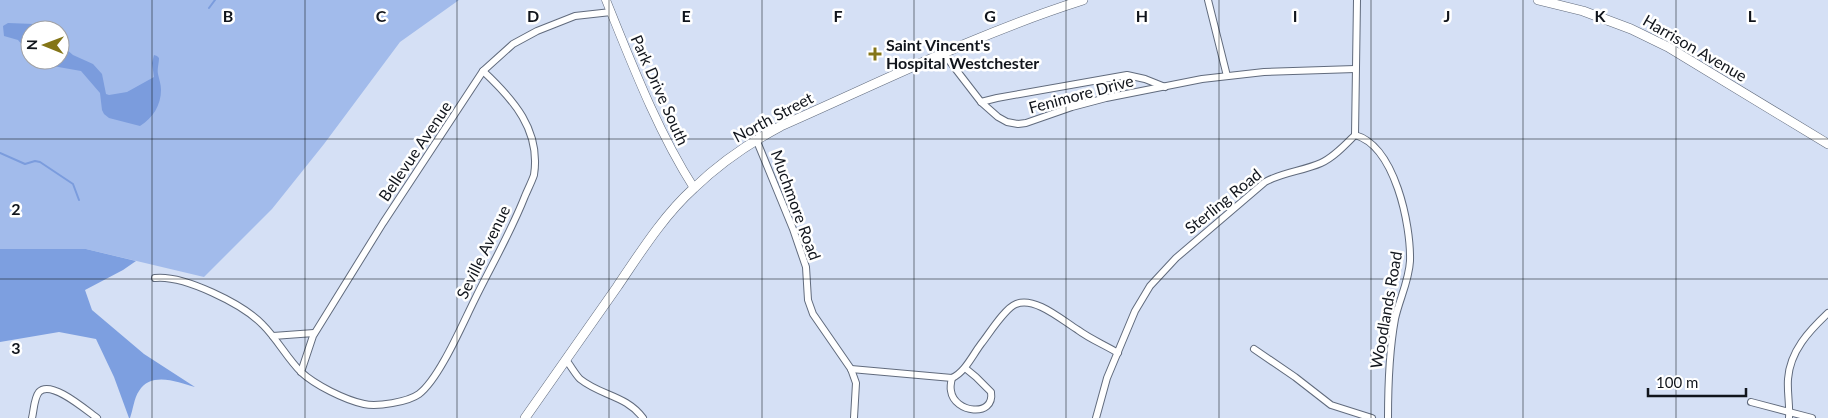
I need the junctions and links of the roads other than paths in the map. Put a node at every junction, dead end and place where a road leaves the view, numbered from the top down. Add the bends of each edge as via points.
1 (606, 0) edge
2 (1083, 0) edge
3 (1208, 0) edge
4 (1356, 0) edge
5 (1538, 0) edge
6 (611, 12) junction
7 (944, 54) junction
8 (1355, 69) junction
9 (483, 71) junction
10 (1227, 76) junction
11 (1164, 87) junction
12 (981, 102) junction
13 (1356, 135) junction
14 (756, 140) junction
15 (1828, 144) edge
16 (694, 188) junction
17 (155, 278) dead end
18 (1828, 313) edge
19 (314, 333) junction
20 (272, 336) junction
21 (1254, 349) dead end
22 (1118, 353) junction
23 (566, 360) junction
24 (850, 368) junction
25 (965, 368) junction
26 (301, 372) junction
27 (952, 378) junction
28 (1752, 402) dead end
29 (1789, 416) edge
30 (32, 418) edge
31 (97, 418) edge
32 (525, 418) edge
33 (644, 418) edge
34 (854, 418) edge
35 (1096, 418) edge
36 (1372, 418) edge
37 (1388, 418) edge
38 (1812, 418) edge

1 - 6 street, Park Drive South
2 - 7 main road, North Street via 1021,21
3 - 10 street
4 - 8 street
5 - 15 main road, Harrison Avenue via 1583,11 1631,29
6 - 9 street, Bellevue Avenue via 575,16 537,32 513,44
6 - 16 street, Park Drive South via 675,159
7 - 12 street, Fenimore Drive
7 - 14 main road, North Street
8 - 10 street, Fenimore Drive
8 - 13 street
9 - 19 street, Bellevue Avenue
9 - 26 street, Seville Avenue via 525,120 534,151 534,175 432,382 418,395 404,401 365,404 324,388
10 - 11 street, Fenimore Drive
11 - 12 street, Fenimore Drive via 1127,75
11 - 12 street, Fenimore Drive via 1106,98 1018,124 998,117
13 - 22 street, Sterling Road via 1321,163 1265,182 1176,258 1150,286 1135,311
13 - 37 street, Woodlands Road via 1372,144 1390,170 1409,230 1410,264 1394,323 1388,376
14 - 16 main road, North Street
14 - 24 street, Muchmore Road via 806,267 808,300 813,314
16 - 23 main road, North Street via 644,248
17 - 20 street via 171,278 201,287 255,317
18 - 29 street via 1802,340 1790,369
19 - 20 street
19 - 26 street, Bellevue Avenue
20 - 26 street
21 - 36 street via 1331,405
22 - 25 street via 1052,312 1024,302 1017,303 1006,313
22 - 35 street, Sterling Road
23 - 32 main road, North Street
23 - 33 street via 579,378 626,401
24 - 27 street
24 - 34 street, Muchmore Road via 856,383
25 - 27 street
25 - 27 street via 991,392 990,404 982,414 963,408 955,400 951,391
28 - 29 street
29 - 38 street
30 - 31 street via 36,400 45,388 70,398

